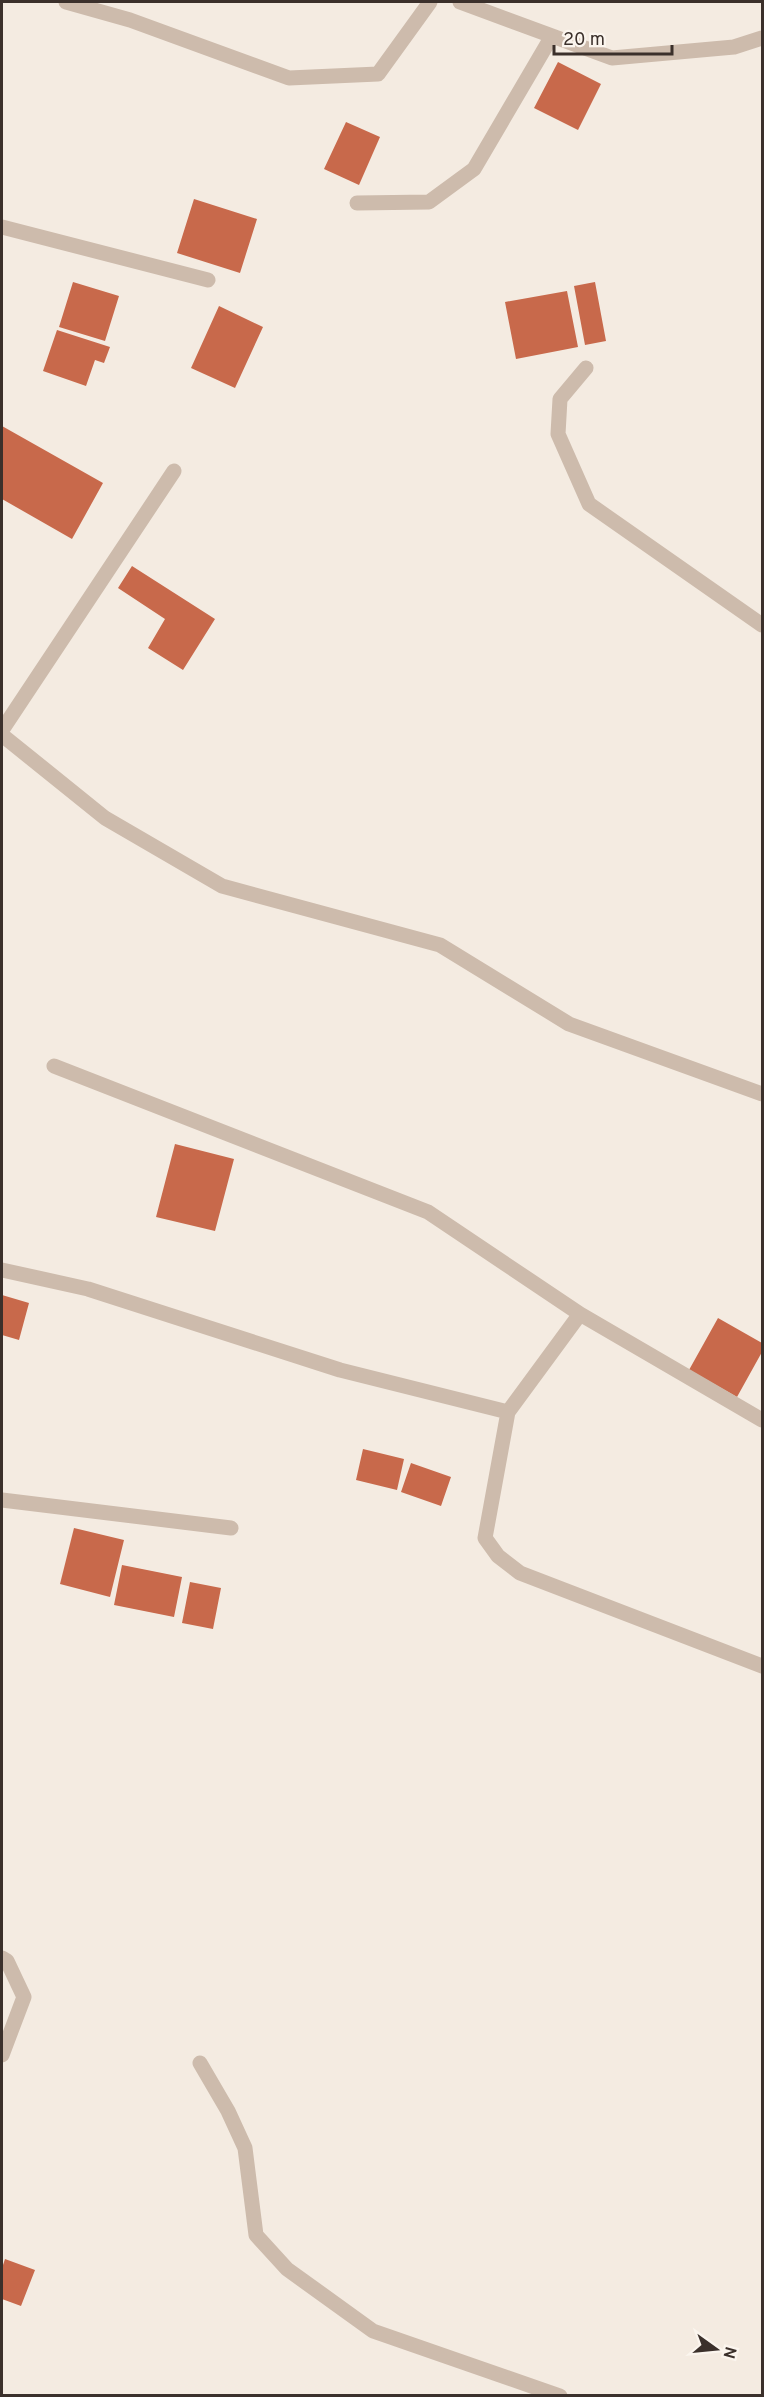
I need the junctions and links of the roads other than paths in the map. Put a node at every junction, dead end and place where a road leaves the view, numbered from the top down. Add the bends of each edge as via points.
1 (66, 2) edge
2 (430, 2) edge
3 (460, 2) edge
4 (552, 36) junction
5 (762, 38) edge
6 (357, 203) dead end
7 (2, 227) edge
8 (208, 279) dead end
9 (586, 368) dead end
10 (174, 471) dead end
11 (762, 625) edge
12 (2, 730) edge
13 (2, 735) edge
14 (54, 1066) dead end
15 (762, 1094) edge
16 (2, 1270) edge
17 (580, 1314) junction
18 (508, 1412) junction
19 (762, 1420) edge
20 (2, 1500) edge
21 (231, 1528) dead end
22 (762, 1666) edge
23 (2, 1958) edge
24 (2, 2055) edge
25 (200, 2063) dead end
26 (560, 2396) edge

1 - 2 street via 130,20 289,78 378,74
3 - 4 street
4 - 5 street via 612,57 734,47
4 - 6 street via 474,169 429,202
7 - 8 street
9 - 11 street via 560,399 558,434 589,504
10 - 12 street
13 - 15 street via 105,818 222,886 440,945 568,1024
14 - 17 street via 428,1212
16 - 18 street via 88,1290 340,1370
17 - 18 street
17 - 19 street
18 - 22 street via 485,1538 498,1556 520,1574
20 - 21 street
23 - 24 street via 24,1996
25 - 26 street via 245,2148 256,2235 287,2269 374,2331

